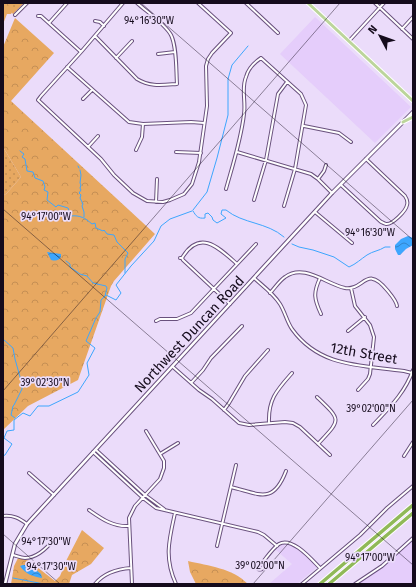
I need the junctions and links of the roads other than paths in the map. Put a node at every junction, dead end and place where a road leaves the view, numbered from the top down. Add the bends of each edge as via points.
1 (26, 3) edge
2 (67, 3) edge
3 (123, 3) edge
4 (137, 3) edge
5 (198, 3) edge
6 (246, 3) edge
7 (308, 3) edge
8 (375, 3) edge
9 (384, 3) edge
10 (380, 8) junction
11 (15, 15) dead end
12 (38, 16) dead end
13 (413, 17) edge
14 (95, 21) dead end
15 (49, 23) junction
16 (104, 26) junction
17 (402, 29) junction
18 (278, 33) dead end
19 (95, 36) junction
20 (413, 39) edge
21 (132, 41) dead end
22 (348, 41) junction
23 (81, 52) junction
24 (175, 52) junction
25 (158, 54) dead end
26 (116, 58) junction
27 (68, 67) junction
28 (287, 82) junction
29 (92, 90) junction
30 (83, 99) dead end
31 (413, 101) edge
32 (413, 112) edge
33 (413, 117) edge
34 (403, 122) junction
35 (204, 123) junction
36 (143, 124) junction
37 (303, 126) junction
38 (98, 136) dead end
39 (351, 142) dead end
40 (88, 147) junction
41 (136, 150) dead end
42 (176, 152) dead end
43 (237, 152) junction
44 (201, 153) junction
45 (366, 159) junction
46 (266, 160) junction
47 (326, 165) dead end
48 (295, 169) junction
49 (318, 178) junction
50 (157, 179) dead end
51 (341, 185) junction
52 (226, 189) dead end
53 (332, 193) junction
54 (254, 200) dead end
55 (156, 202) junction
56 (284, 206) dead end
57 (315, 212) junction
58 (352, 243) dead end
59 (256, 244) dead end
60 (237, 264) junction
61 (254, 278) junction
62 (320, 278) junction
63 (350, 288) junction
64 (214, 289) junction
65 (270, 293) junction
66 (230, 304) junction
67 (397, 306) dead end
68 (321, 314) dead end
69 (365, 318) junction
70 (156, 321) dead end
71 (242, 326) dead end
72 (348, 331) dead end
73 (268, 350) dead end
74 (173, 367) junction
75 (372, 367) junction
76 (413, 370) edge
77 (292, 373) dead end
78 (412, 373) junction
79 (191, 384) junction
80 (358, 390) dead end
81 (317, 397) dead end
82 (224, 410) junction
83 (269, 423) junction
84 (373, 425) dead end
85 (146, 431) dead end
86 (178, 442) dead end
87 (413, 442) edge
88 (318, 444) junction
89 (95, 451) junction
90 (160, 454) junction
91 (330, 455) dead end
92 (404, 456) dead end
93 (236, 465) dead end
94 (286, 471) dead end
95 (29, 473) dead end
96 (122, 473) junction
97 (119, 476) junction
98 (413, 486) edge
99 (231, 487) junction
100 (54, 495) junction
101 (145, 495) junction
102 (143, 498) junction
103 (413, 505) edge
104 (89, 510) dead end
105 (165, 510) junction
106 (175, 513) junction
107 (413, 513) edge
108 (3, 516) edge
109 (27, 524) junction
110 (223, 524) junction
111 (129, 526) junction
112 (55, 538) dead end
113 (413, 538) edge
114 (218, 546) dead end
115 (277, 546) junction
116 (12, 554) junction
117 (262, 563) dead end
118 (131, 568) junction
119 (320, 568) junction
120 (5, 584) edge
121 (95, 584) edge
122 (132, 584) edge
123 (176, 584) edge
124 (302, 584) edge
125 (320, 584) edge
126 (329, 584) edge
127 (354, 584) edge

1 - 11 street
2 - 15 street
3 - 16 street
4 - 24 street via 168,31
5 - 35 street via 231,33 208,59
6 - 18 street
7 - 22 main road
8 - 10 street
9 - 10 street
10 - 17 street
10 - 22 street
12 - 15 street
13 - 17 street
14 - 16 street
15 - 23 street
16 - 19 street
17 - 20 street
19 - 23 street
19 - 26 street
21 - 26 street
22 - 31 main road
23 - 27 street
24 - 25 street
24 - 26 street via 177,84 147,84 137,79
27 - 29 street
27 - 40 street via 37,100
28 - 37 street via 301,94 306,105
28 - 43 street via 261,58 251,67 244,82 244,113
28 - 46 street via 278,94
29 - 30 street
29 - 36 street via 125,119
32 - 34 street, Northwest Duncan Road
33 - 34 main road
34 - 45 street, Northwest Duncan Road
35 - 36 street
35 - 44 street
36 - 41 street via 142,137
37 - 39 street via 339,133
37 - 48 street
38 - 40 street
40 - 55 street via 133,193 147,201
42 - 44 street
43 - 46 street
43 - 52 street
44 - 55 street via 189,189 170,200
45 - 51 street, Northwest Duncan Road
45 - 51 street via 405,196 408,204 395,221 386,224 380,221
46 - 48 street
46 - 54 street
47 - 49 street
48 - 49 street
48 - 56 street
49 - 53 street
50 - 55 street
51 - 53 street, Northwest Duncan Road
53 - 57 street, Northwest Duncan Road
57 - 58 street
57 - 61 street, Northwest Duncan Road
59 - 60 street
60 - 64 street
60 - 64 street via 209,243 198,243 190,248 181,258
61 - 65 street, 12th Street
61 - 66 street, Northwest Duncan Road
62 - 63 street
62 - 65 street via 304,272 293,273 282,279
62 - 68 street via 315,295
63 - 67 street via 366,279 376,280 396,301
63 - 69 street via 355,306
64 - 66 street
64 - 70 street via 184,317
65 - 75 street, 12th Street via 280,305 292,328 315,351 335,361
66 - 74 street, Northwest Duncan Road
69 - 72 street
69 - 75 street via 374,337
71 - 79 street via 211,358
73 - 82 street via 245,376
74 - 79 street
74 - 89 street, Northwest Duncan Road
75 - 78 street, 12th Street
75 - 80 street via 368,379
76 - 78 street
77 - 83 street via 273,397
78 - 84 street via 399,397
79 - 82 street
81 - 88 street via 335,415 336,421
82 - 83 street via 234,420 244,424
83 - 88 street via 293,423
85 - 90 street
86 - 90 street
87 - 92 street
88 - 91 street
89 - 96 street
89 - 97 street
89 - 100 street, Northwest Duncan Road
90 - 101 street via 164,461 164,472
93 - 99 street
94 - 99 street via 275,491 270,494
95 - 100 street
96 - 97 street
96 - 101 street
97 - 102 street
98 - 119 street
99 - 110 street
100 - 109 street, Northwest Duncan Road
101 - 102 street
101 - 105 street
102 - 105 street via 156,508
102 - 111 street via 135,506
103 - 125 highway
104 - 111 street via 110,523 122,527
105 - 106 street
106 - 110 street
106 - 123 street via 169,537 168,556
107 - 126 highway
108 - 109 street via 17,517
109 - 116 street, Northwest Duncan Road
110 - 114 street
110 - 115 street via 258,532
111 - 118 street
112 - 116 street via 32,557 25,558
113 - 127 street via 382,566
115 - 117 street
115 - 119 street via 284,542 295,545
116 - 120 street, Northwest Duncan Road
118 - 121 street via 112,571
118 - 122 street
119 - 124 street

